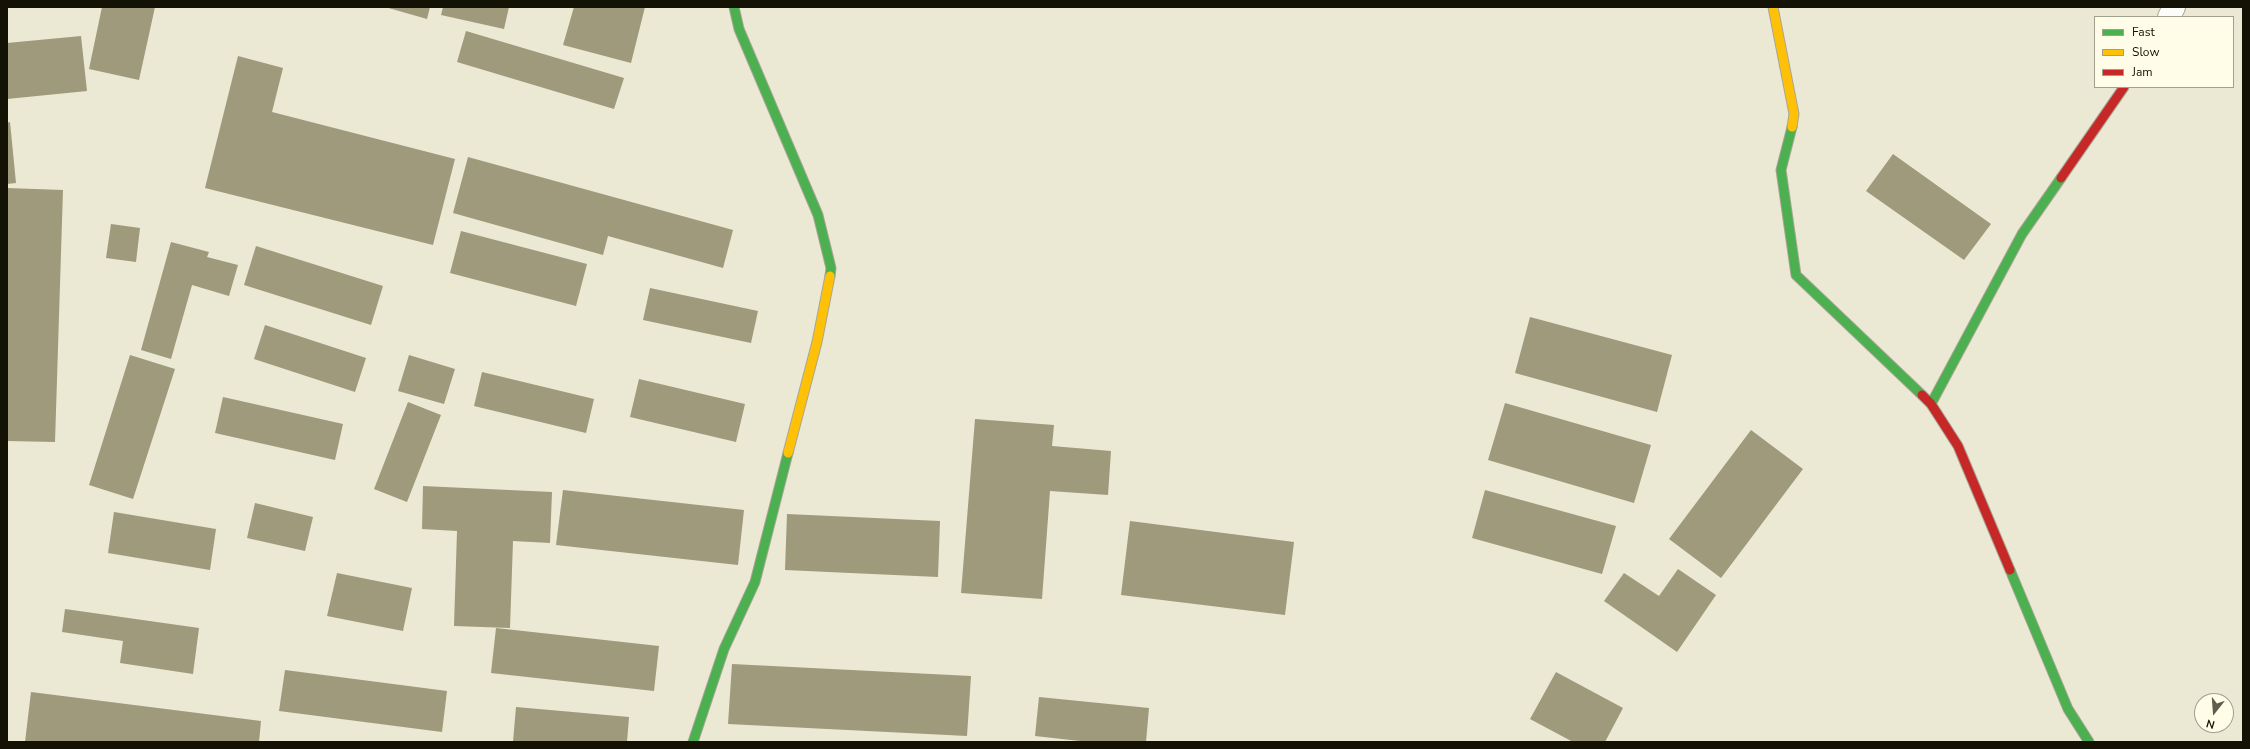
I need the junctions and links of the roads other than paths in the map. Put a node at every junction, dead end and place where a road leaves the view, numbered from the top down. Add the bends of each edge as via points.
1 (734, 7) edge
2 (1773, 7) edge
3 (2174, 7) edge
4 (2169, 16) edge
5 (2123, 88) edge
6 (1931, 404) junction
7 (693, 742) edge
8 (2089, 742) edge

1 - 7 street via 739,29 818,215 831,268 817,342 755,582 724,650
2 - 6 street via 1794,114 1781,170 1796,275
3 - 4 street
5 - 6 street via 2022,234
6 - 8 street via 1958,446 2068,709

